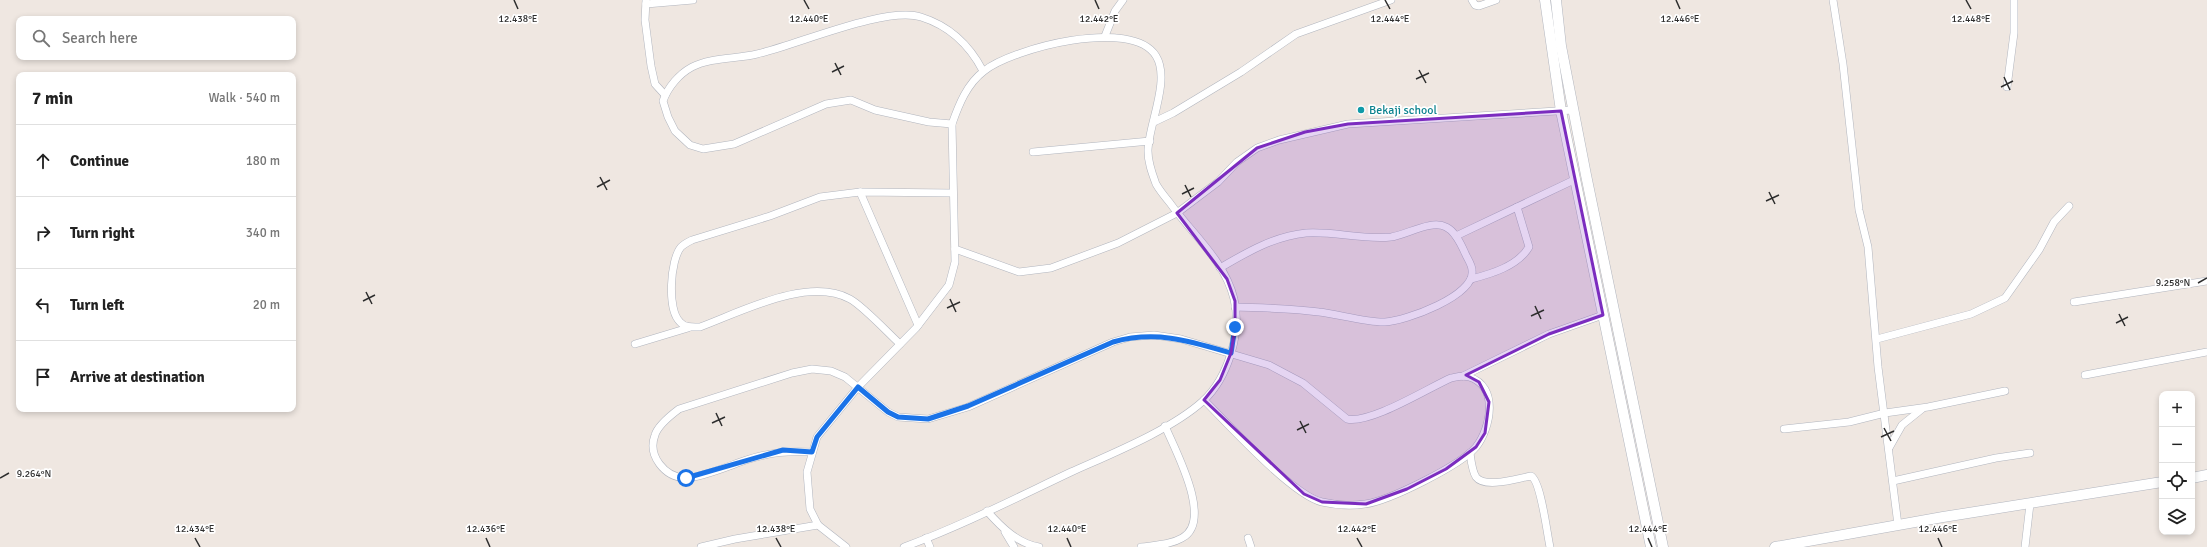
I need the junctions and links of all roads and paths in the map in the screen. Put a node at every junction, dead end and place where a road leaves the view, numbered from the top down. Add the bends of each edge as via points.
1 (693, 0) edge
2 (1123, 0) edge
3 (1391, 0) edge
4 (1472, 0) edge
5 (1496, 0) edge
6 (1544, 0) edge
7 (1556, 0) edge
8 (1833, 0) edge
9 (2014, 0) edge
10 (646, 2) edge
11 (1105, 36) junction
12 (983, 71) junction
13 (2007, 87) dead end
14 (665, 95) junction
15 (1573, 110) junction
16 (1561, 111) junction
17 (1154, 122) junction
18 (952, 124) junction
19 (1150, 141) junction
20 (1033, 152) dead end
21 (1576, 179) junction
22 (860, 192) junction
23 (953, 193) junction
24 (2069, 206) dead end
25 (1517, 207) junction
26 (1177, 213) junction
27 (1456, 236) junction
28 (955, 249) junction
29 (1220, 268) junction
30 (1471, 279) junction
31 (2207, 281) edge
32 (2074, 302) dead end
33 (1235, 307) junction
34 (1603, 315) junction
35 (918, 325) junction
36 (688, 328) junction
37 (1877, 339) junction
38 (635, 344) dead end
39 (900, 344) junction
40 (2207, 352) edge
41 (1231, 353) junction
42 (1620, 370) junction
43 (2085, 375) dead end
44 (1464, 376) junction
45 (858, 387) junction
46 (2005, 391) dead end
47 (1204, 400) junction
48 (1923, 408) junction
49 (1885, 413) junction
50 (1165, 426) junction
51 (1784, 429) dead end
52 (1889, 448) junction
53 (812, 452) junction
54 (1470, 453) junction
55 (2030, 453) dead end
56 (2207, 475) edge
57 (2195, 477) edge
58 (1893, 481) junction
59 (2159, 482) edge
60 (2030, 504) junction
61 (987, 511) junction
62 (818, 525) junction
63 (1898, 525) junction
64 (1004, 530) junction
65 (926, 538) junction
66 (1248, 538) dead end
67 (1664, 546) edge
68 (701, 547) edge
69 (846, 547) edge
70 (904, 547) edge
71 (930, 547) edge
72 (1014, 547) edge
73 (1039, 547) edge
74 (1141, 547) edge
75 (1251, 547) edge
76 (1550, 547) edge
77 (1651, 547) edge
78 (1776, 547) edge
79 (2025, 547) edge

1 - 10 street
2 - 11 street
3 - 17 street via 1296,34 1241,72
4 - 5 street via 1479,6
6 - 16 main road
7 - 15 main road
8 - 37 street via 1843,64 1859,210 1868,247
9 - 13 street via 2014,33
10 - 14 street via 645,20 651,66 655,84
11 - 12 street via 1022,51 1002,59
11 - 17 street via 1141,44 1156,56 1160,71 1160,92
12 - 14 street via 974,54 956,35 921,17 905,15 857,24 758,54 694,67 680,75
12 - 18 street via 970,85
14 - 18 street via 663,105 675,131 690,145 703,149 734,144 826,104 851,100 875,110 929,122
15 - 16 street
15 - 42 main road
16 - 21 main road
16 - 26 street via 1348,124 1305,132 1257,148
17 - 19 street
18 - 23 street
19 - 20 street
19 - 26 street via 1149,164 1158,186
21 - 25 street
21 - 34 main road
22 - 23 street
22 - 35 street
22 - 36 street via 820,197 770,216 692,240 681,248 674,266 672,303 679,322
23 - 28 street
24 - 37 street via 2054,222 2039,250 2005,298 1971,314
25 - 27 street
25 - 30 street via 1529,247 1519,259 1498,271
26 - 28 street via 1118,243 1051,268 1031,272 1019,272
26 - 29 street
27 - 29 street via 1446,226 1430,225 1392,237 1307,233 1278,239 1247,252
27 - 30 street via 1473,270
28 - 35 street via 955,262 949,285
29 - 33 street via 1228,278
30 - 33 street via 1463,291 1442,303 1410,318 1384,323 1318,312
31 - 32 street
33 - 41 street
34 - 42 main road
34 - 44 street via 1549,334
35 - 39 street
36 - 38 street
36 - 39 street via 700,327 777,297 812,291 832,293 850,299
37 - 49 street
39 - 45 street
40 - 43 street
41 - 44 street via 1289,374 1303,382 1340,415 1353,420 1378,414 1451,378
41 - 45 street via 1181,339 1154,335 1130,337 1113,342 968,406 928,419 898,417
41 - 47 street via 1220,380
42 - 67 main road
42 - 77 main road
44 - 54 street via 1479,382 1489,402 1485,433
45 - 53 street via 817,437
45 - 53 street via 845,377 830,371 792,373 679,409 655,435 653,448 659,464 669,474 686,478 783,450
46 - 48 street
47 - 50 street
47 - 54 street via 1285,478 1304,494 1322,502 1366,504 1407,489 1446,470
48 - 49 street
48 - 52 street via 1902,425
49 - 51 street via 1849,422
49 - 52 street
50 - 61 street
50 - 74 street via 1194,502 1196,517 1192,528 1184,537 1169,544
52 - 58 street
53 - 62 street via 807,472 807,493 810,509
54 - 76 street via 1474,472 1480,481 1489,484 1534,477
55 - 58 street
56 - 57 main road
58 - 63 street
59 - 60 main road
60 - 63 main road
60 - 79 street
61 - 64 street
61 - 65 street
62 - 68 street via 735,538
62 - 69 street
63 - 78 main road
64 - 72 street
64 - 73 street via 1030,546
65 - 70 street
65 - 71 street
66 - 75 street

